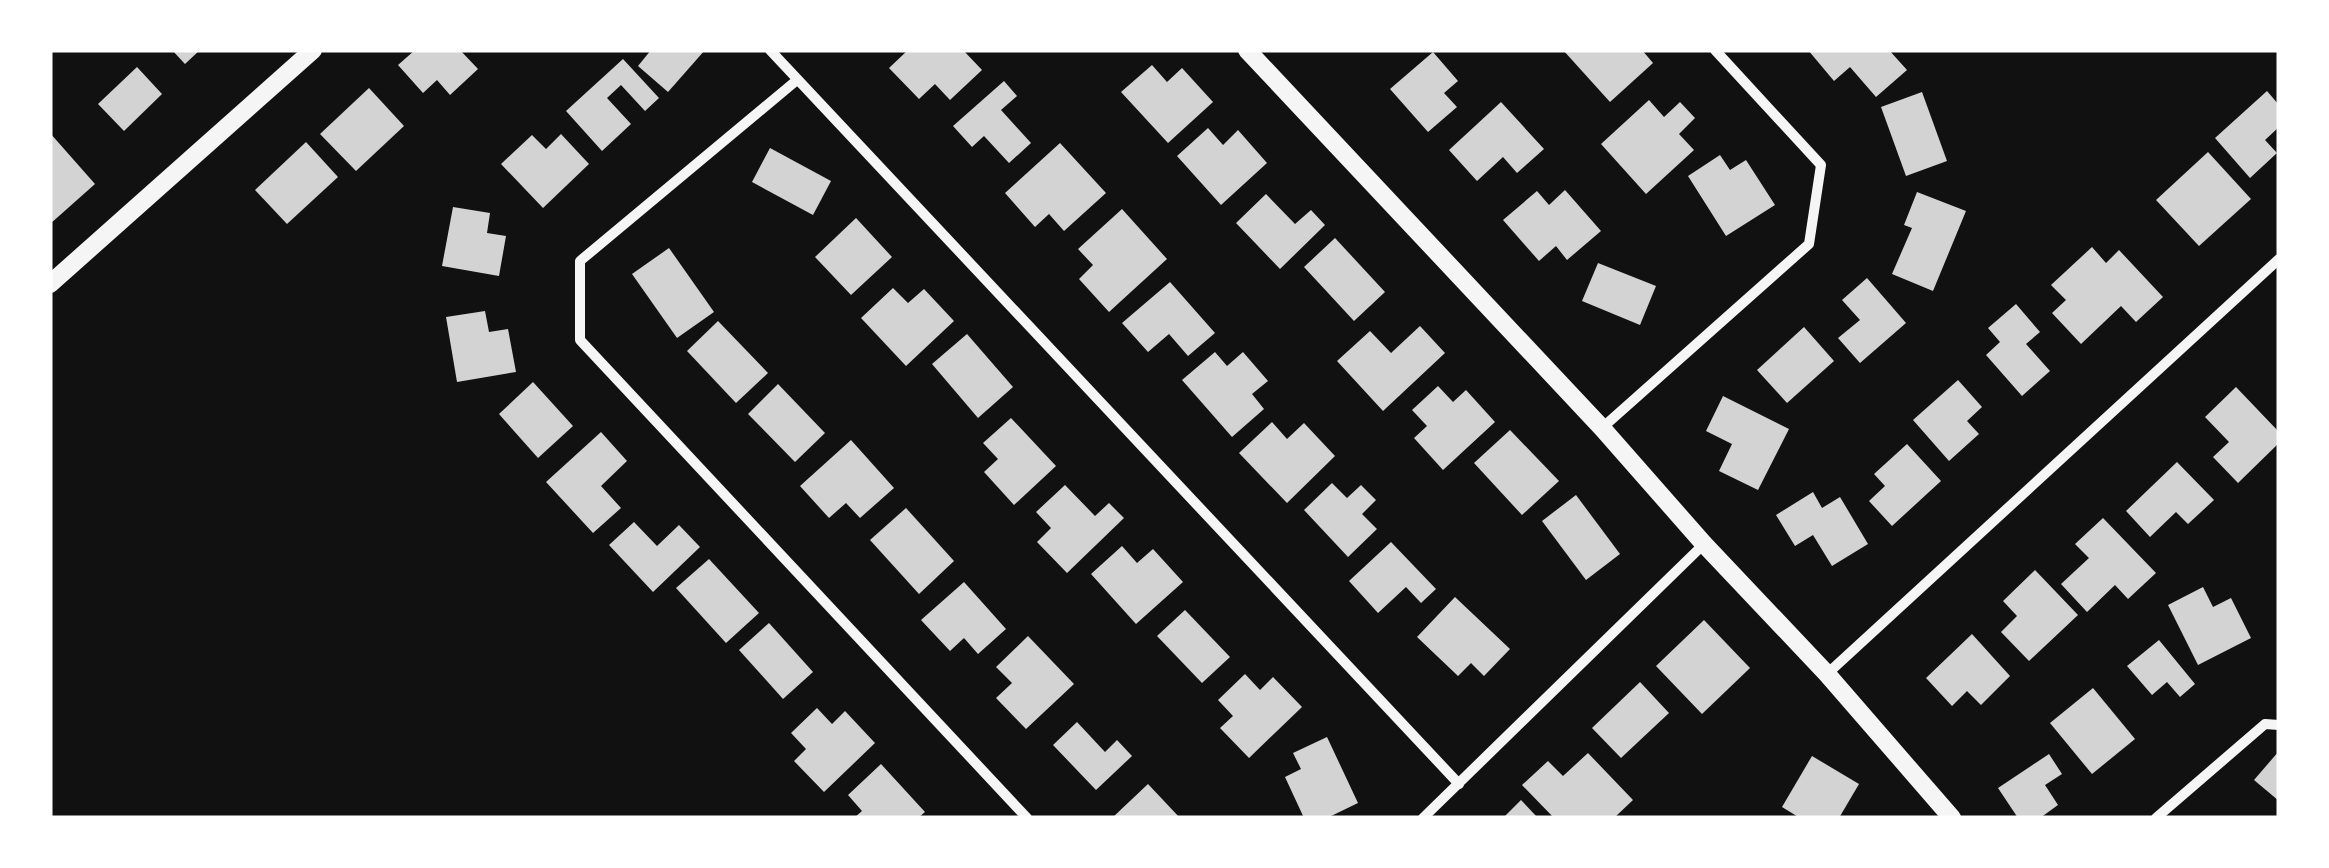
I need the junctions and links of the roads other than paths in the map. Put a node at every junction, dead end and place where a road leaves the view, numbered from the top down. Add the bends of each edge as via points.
1 (312, 50) edge
2 (770, 50) edge
3 (1247, 50) edge
4 (1715, 50) edge
5 (797, 80) junction
6 (2279, 259) edge
7 (50, 284) edge
8 (1602, 428) junction
9 (1704, 544) junction
10 (1827, 674) junction
11 (2279, 725) edge
12 (1459, 784) junction
13 (1946, 816) edge
14 (1027, 818) edge
15 (1423, 818) edge
16 (2156, 818) edge

1 - 7 street
2 - 5 street
3 - 8 street
4 - 8 street via 1821,165 1809,244
5 - 12 street
5 - 14 street via 580,261 580,340
6 - 10 street
8 - 9 street
9 - 10 street
9 - 12 street
10 - 13 street
11 - 16 street via 2266,724
12 - 15 street

